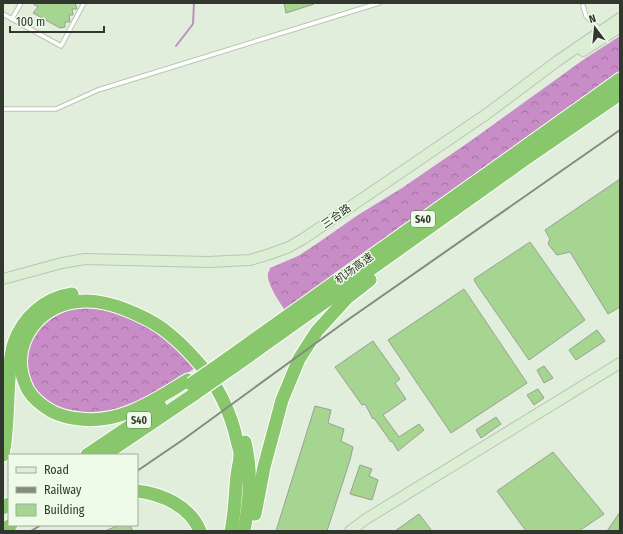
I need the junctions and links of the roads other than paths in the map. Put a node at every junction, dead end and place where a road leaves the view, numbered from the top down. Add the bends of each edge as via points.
1 (21, 3) edge
2 (84, 3) edge
3 (379, 3) edge
4 (583, 6) dead end
5 (3, 14) edge
6 (620, 18) edge
7 (12, 19) junction
8 (620, 27) edge
9 (601, 31) junction
10 (620, 79) edge
11 (620, 94) edge
12 (3, 109) edge
13 (478, 193) junction
14 (3, 279) edge
15 (3, 286) edge
16 (620, 363) edge
17 (229, 364) junction
18 (192, 386) junction
19 (89, 454) edge
20 (105, 454) edge
21 (3, 455) edge
22 (138, 491) edge
23 (200, 531) edge
24 (231, 531) edge
25 (244, 531) edge
26 (251, 531) edge
27 (350, 531) edge

1 - 7 lane
2 - 7 lane via 61,46
3 - 12 lane via 98,90 56,109
4 - 9 lane via 586,16
5 - 7 lane
6 - 9 main road, 三合路
8 - 15 main road, 三合路 via 306,245 272,261 252,266 201,268 86,265
9 - 14 main road, 三合路 via 488,113 289,247 250,260 208,262 85,259
10 - 17 highway, 机场高速 / S40
11 - 13 highway, 机场高速 / S40
13 - 17 highway, 机场高速 / S40
13 - 26 highway via 347,298 316,330 299,358 282,400 264,467
16 - 27 main road
17 - 18 highway, 机场高速 / S40, bridge
18 - 19 highway, 机场高速 / S40
18 - 20 highway, 机场高速 / S40
18 - 24 highway via 130,413 112,418 71,418 57,414 35,400 22,375 21,352 28,332 34,324 43,315 71,302 110,304 128,310 168,333 210,376 228,411 236,434 240,453
21 - 25 highway via 11,352 27,319 44,304 65,295 93,293 124,300 161,319 180,333 206,358 227,390 241,427 250,471
22 - 23 highway via 160,496 174,503 187,513

